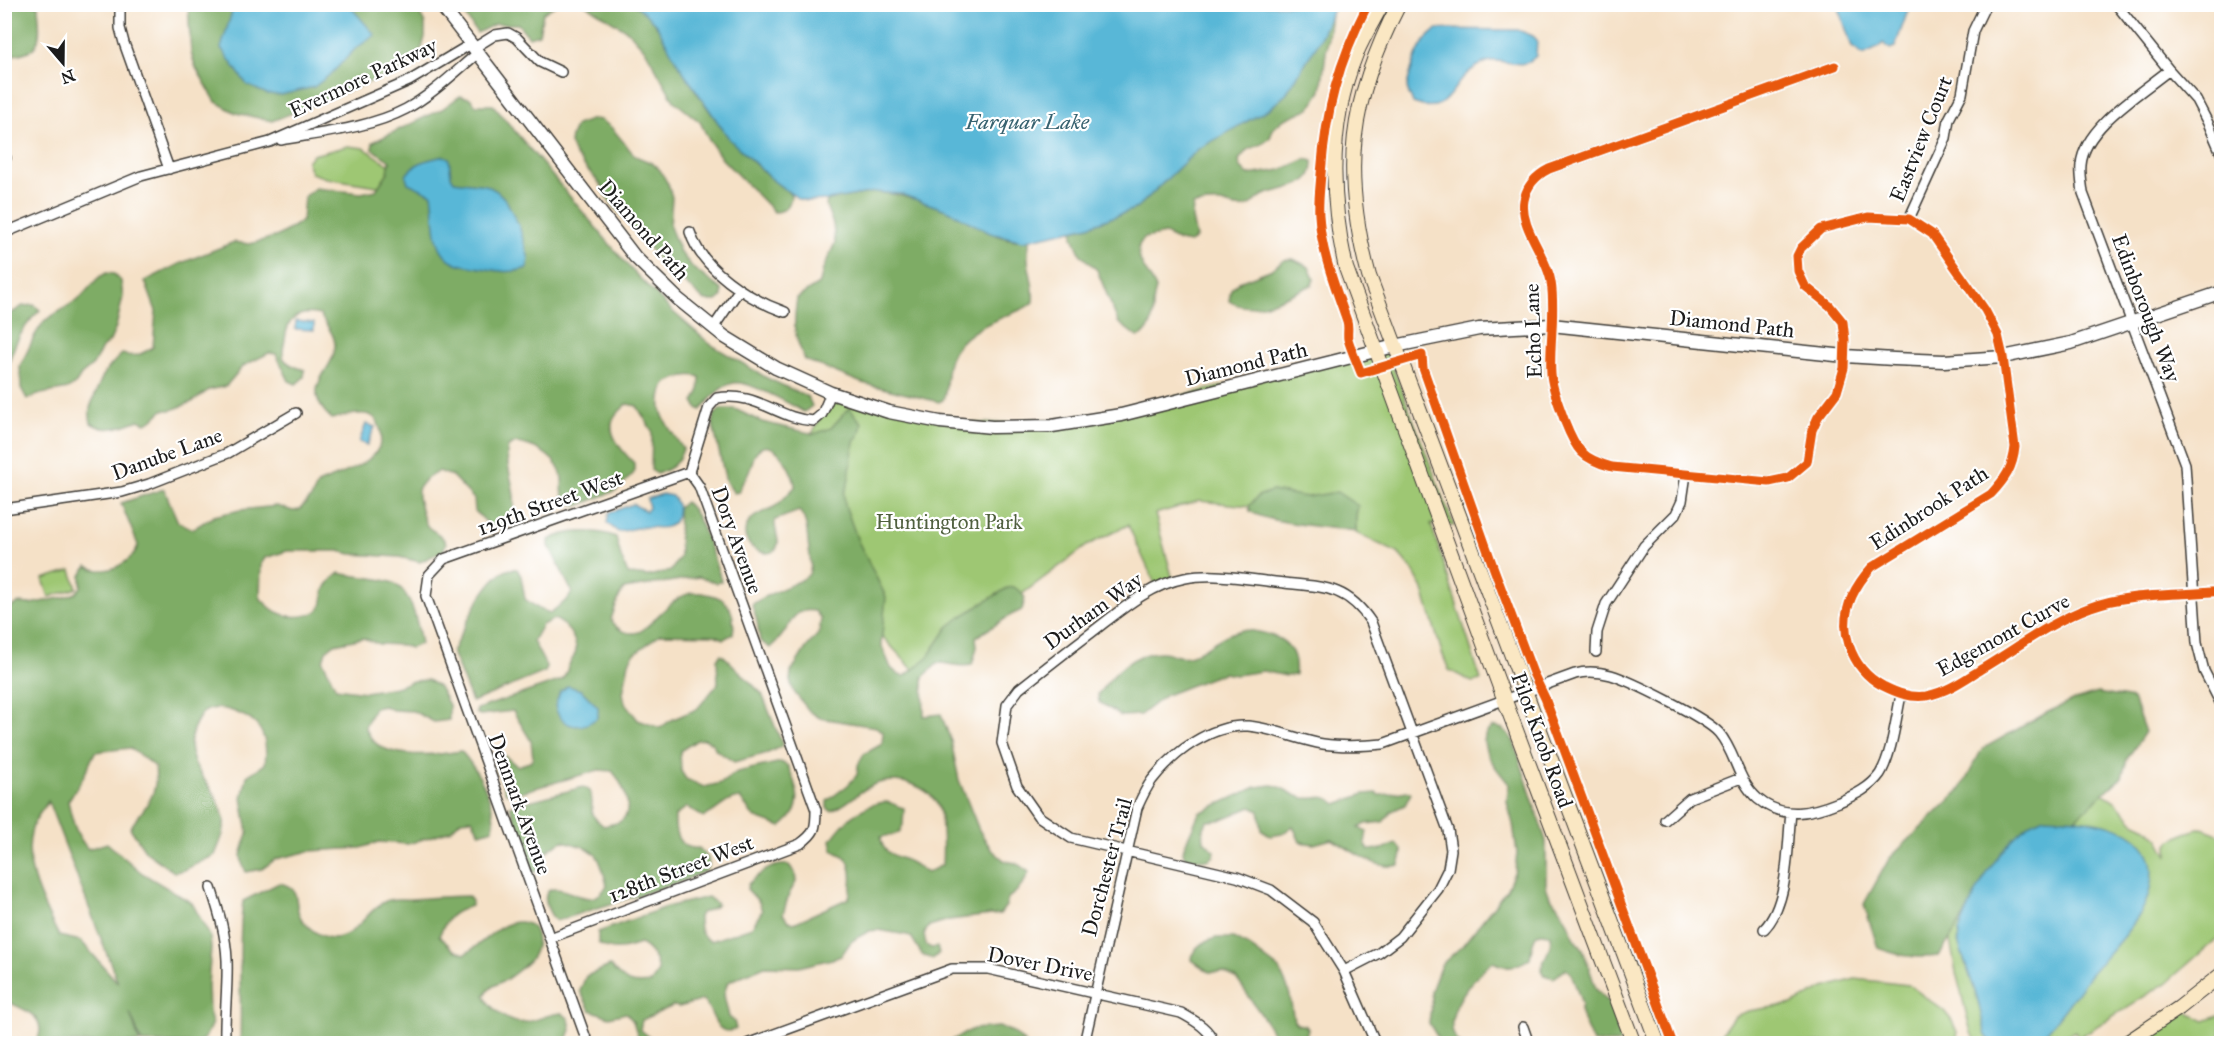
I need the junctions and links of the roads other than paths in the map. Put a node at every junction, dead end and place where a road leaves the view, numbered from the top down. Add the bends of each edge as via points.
1 (120, 4) edge
2 (440, 4) edge
3 (1382, 4) edge
4 (1399, 4) edge
5 (1986, 4) edge
6 (2116, 4) edge
7 (474, 48) junction
8 (1835, 66) dead end
9 (2169, 70) junction
10 (561, 72) dead end
11 (1940, 115) dead end
12 (1949, 119) junction
13 (270, 142) junction
14 (2222, 155) edge
15 (169, 169) junction
16 (1909, 219) junction
17 (690, 232) dead end
18 (4, 233) edge
19 (739, 290) junction
20 (2222, 292) edge
21 (785, 312) dead end
22 (2133, 323) junction
23 (1551, 325) junction
24 (713, 328) junction
25 (1395, 346) junction
26 (1376, 352) junction
27 (1845, 356) junction
28 (2003, 357) junction
29 (831, 393) junction
30 (296, 413) dead end
31 (689, 472) junction
32 (1686, 474) junction
33 (4, 509) edge
34 (429, 575) joint
35 (2222, 591) edge
36 (2194, 594) junction
37 (1596, 652) dead end
38 (1526, 693) junction
39 (1901, 695) junction
40 (1505, 701) junction
41 (2222, 706) edge
42 (1413, 734) junction
43 (1741, 778) junction
44 (1791, 813) junction
45 (1665, 820) dead end
46 (816, 825) joint
47 (1126, 852) junction
48 (211, 888) dead end
49 (1764, 930) dead end
50 (550, 938) junction
51 (1344, 971) junction
52 (2222, 974) edge
53 (1094, 993) junction
54 (1523, 1027) dead end
55 (225, 1044) edge
56 (588, 1044) edge
57 (747, 1044) edge
58 (1084, 1044) edge
59 (1215, 1044) edge
60 (1376, 1044) edge
61 (1529, 1044) edge
62 (1634, 1044) edge
63 (1658, 1044) edge
64 (2125, 1044) edge

1 - 15 street via 124,43
2 - 7 street, Diamond Path
3 - 26 main road, Pilot Knob Road via 1349,74 1334,160 1340,242
4 - 25 main road, Pilot Knob Road via 1367,76 1356,123 1353,161 1360,245
5 - 12 street, Eastview Court via 1973,31 1962,94
6 - 9 street
7 - 10 street via 495,34 508,34 518,38 540,62
7 - 13 street, Evermore Parkway
7 - 13 street, Evermore Parkway via 431,92 407,109 387,118
7 - 24 street, Diamond Path via 635,257
8 - 23 street, Echo Lane via 1549,169 1536,178 1527,191 1524,207 1528,226 1550,275
9 - 14 street via 2196,100
9 - 22 street, Edinborough Way via 2097,128 2081,164 2083,193
11 - 12 street
12 - 16 street, Eastview Court via 1946,138
13 - 15 street, Evermore Parkway
15 - 18 street, Evermore Parkway via 141,176
16 - 27 street, Echo Lane via 1868,217 1821,229 1797,256 1805,286 1843,322
16 - 28 street, Edinbrook Path via 1932,234 1985,310 1998,335
17 - 19 street via 701,255
19 - 21 street via 756,302
19 - 24 street
20 - 22 street, Diamond Path
22 - 28 street, Diamond Path via 2071,343
22 - 36 street, Edinborough Way via 2185,464
23 - 25 street, Diamond Path via 1479,329
23 - 27 street, Diamond Path
23 - 32 street, Echo Lane via 1553,386 1577,448 1588,458 1612,467
24 - 29 street, Diamond Path via 776,368
25 - 26 street, Diamond Path
25 - 38 main road, Pilot Knob Road
26 - 29 street, Diamond Path via 1121,415 1052,426 992,427 940,422 889,412
26 - 40 main road, Pilot Knob Road
27 - 28 street, Diamond Path via 1944,362
27 - 32 street, Echo Lane via 1840,385 1812,430 1807,462 1794,474 1769,482
28 - 39 street, Edinbrook Path via 2015,447 2006,478 1991,494 1872,567 1857,583 1848,603 1845,633 1855,660 1873,680
29 - 31 street, Dory Avenue via 822,414 814,421 800,420 740,396 717,398 709,407
30 - 33 street, Danube Lane via 228,453 149,484 122,492
31 - 34 street, 129th Street West via 444,559
31 - 46 street, Dory Avenue via 699,486 816,810
32 - 37 street via 1680,508 1644,546 1606,604 1597,632
34 - 50 street, Denmark Avenue via 426,596
35 - 36 street, Edgemont Curve
36 - 39 street, Edgemont Curve via 2127,598 2092,607 2062,620 1947,690 1924,696
36 - 41 street, Edinborough Way via 2197,643 2204,671
38 - 40 street, Dorchester Trail
38 - 43 street, Dorchester Trail via 1579,673 1611,675 1710,724 1726,742
38 - 63 main road, Pilot Knob Road
39 - 44 street via 1887,758 1879,775 1861,793 1822,809
40 - 42 street, Dorchester Trail
40 - 62 main road, Pilot Knob Road
42 - 47 street, Dorchester Trail via 1383,744 1351,747 1250,726 1230,726 1212,732 1172,758 1151,781 1137,808
42 - 47 street, Durham Way via 1371,622 1347,595 1322,587 1213,576 1159,585 1019,688 1007,705 1002,743 1017,786 1038,816 1071,838
42 - 51 street, Durham Way via 1448,830 1448,869 1438,889 1400,937
43 - 44 street, Dorchester Trail via 1762,802
43 - 45 street via 1690,798
44 - 49 street via 1780,902
46 - 50 street, 128th Street West via 811,836 800,844
47 - 51 street, Durham Way via 1237,877 1271,890 1313,922
47 - 53 street, Dorchester Trail
48 - 55 street via 221,919 227,961
50 - 56 street, Denmark Avenue
51 - 60 street, Durham Way
52 - 64 main road
53 - 57 street, Dover Drive via 988,969 951,969
53 - 58 street, Dorchester Trail
53 - 59 street, Dover Drive via 1181,1013 1199,1022
54 - 61 street

